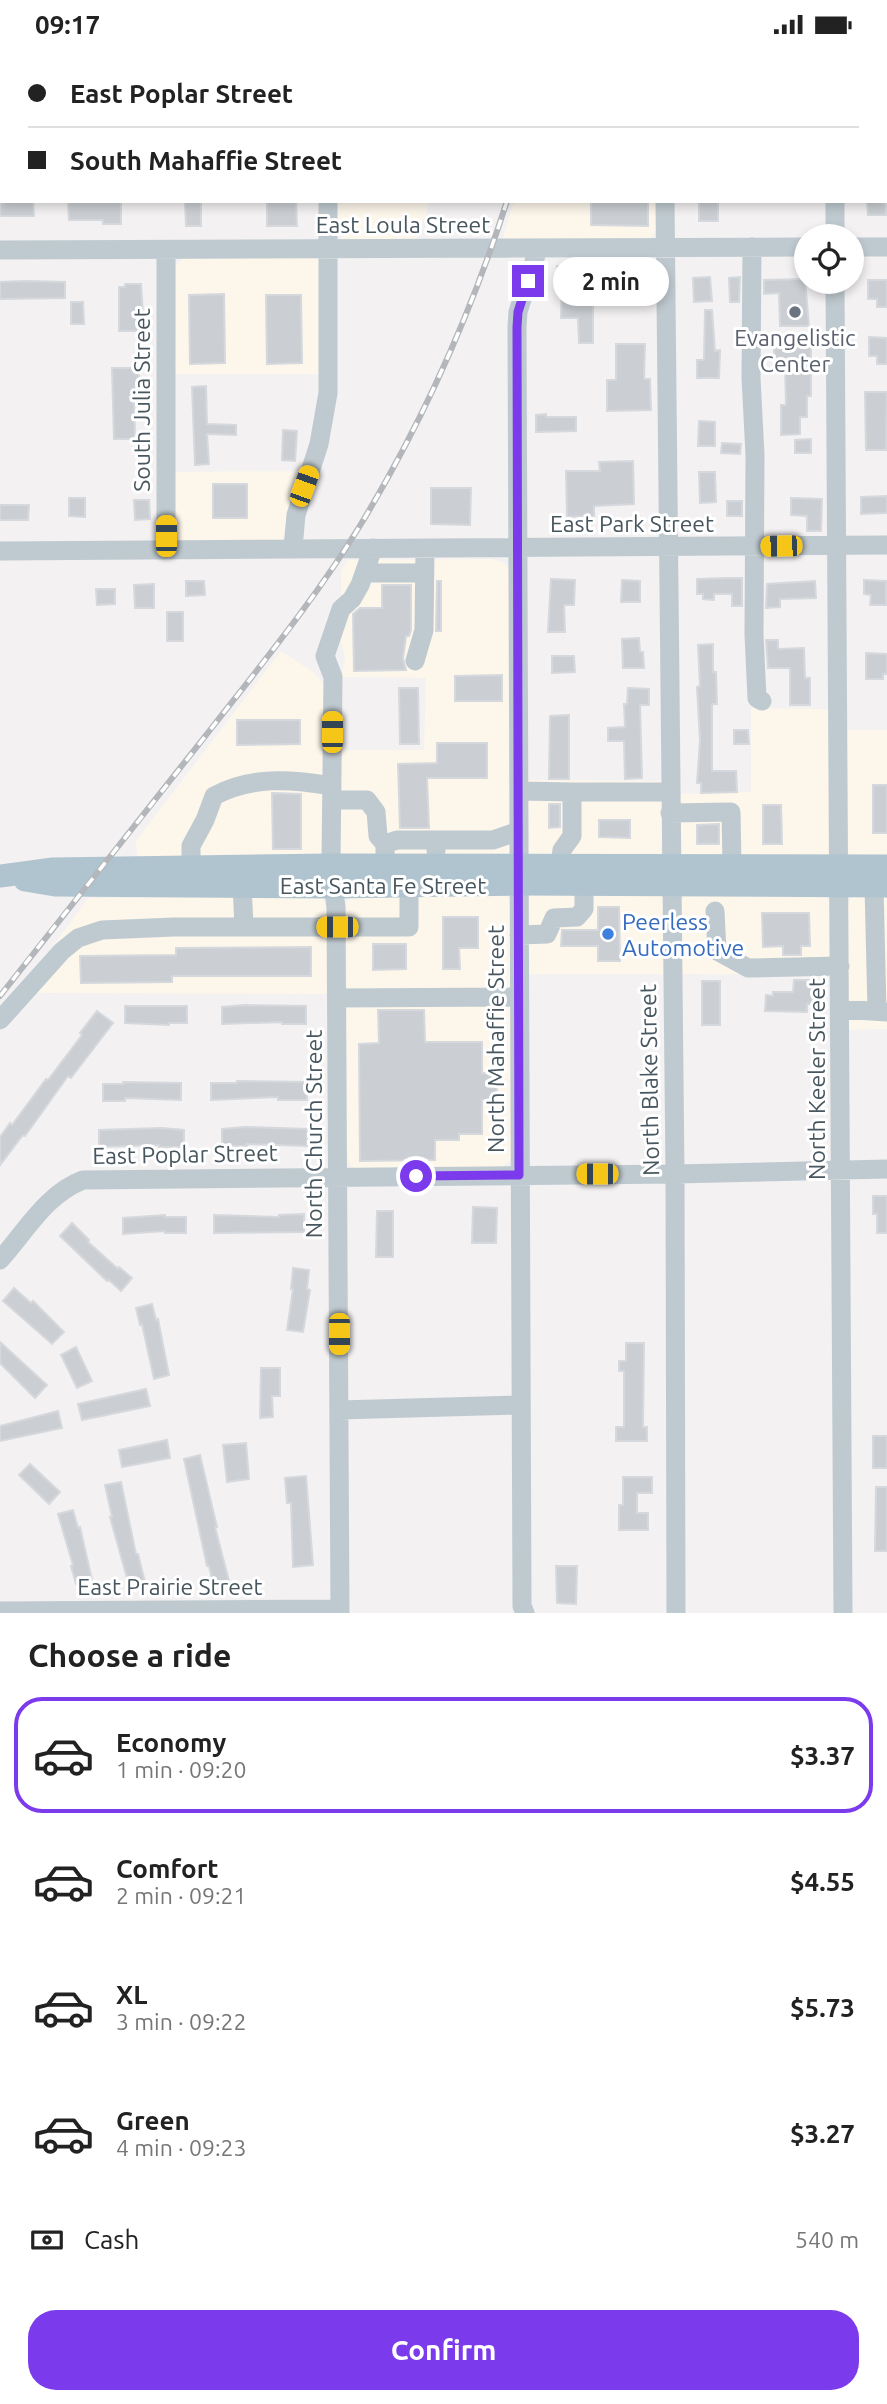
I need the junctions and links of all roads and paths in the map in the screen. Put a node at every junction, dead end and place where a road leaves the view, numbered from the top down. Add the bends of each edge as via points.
1 (328, 203) edge
2 (665, 203) edge
3 (835, 203) edge
4 (835, 224) edge
5 (666, 247) junction
6 (752, 247) junction
7 (794, 247) edge
8 (864, 247) edge
9 (887, 247) edge
10 (328, 249) junction
11 (538, 249) junction
12 (0, 250) edge
13 (166, 250) junction
14 (835, 294) edge
15 (837, 545) junction
16 (887, 545) edge
17 (753, 546) junction
18 (668, 547) junction
19 (293, 548) junction
20 (373, 548) junction
21 (400, 548) junction
22 (425, 548) junction
23 (518, 548) junction
24 (166, 549) junction
25 (0, 551) edge
26 (364, 573) junction
27 (400, 573) junction
28 (425, 573) junction
29 (415, 661) dead end
30 (762, 701) dead end
31 (519, 791) junction
32 (572, 792) junction
33 (670, 792) junction
34 (332, 793) junction
35 (670, 813) junction
36 (519, 831) junction
37 (436, 840) junction
38 (480, 840) junction
39 (385, 854) junction
40 (436, 865) junction
41 (481, 865) junction
42 (560, 865) junction
43 (732, 866) junction
44 (887, 866) edge
45 (191, 867) junction
46 (519, 875) junction
47 (671, 875) junction
48 (2, 876) edge
49 (332, 876) junction
50 (839, 876) junction
51 (584, 884) junction
52 (242, 885) junction
53 (408, 886) junction
54 (880, 886) edge
55 (715, 911) dead end
56 (244, 926) junction
57 (337, 927) junction
58 (519, 935) junction
59 (840, 966) junction
60 (519, 997) junction
61 (337, 998) junction
62 (840, 1009) junction
63 (882, 1012) edge
64 (0, 1020) edge
65 (887, 1169) edge
66 (841, 1170) junction
67 (675, 1174) junction
68 (519, 1175) junction
69 (338, 1177) junction
70 (0, 1260) edge
71 (520, 1405) junction
72 (339, 1410) junction
73 (0, 1611) edge
74 (340, 1611) edge
75 (525, 1613) edge
76 (676, 1613) edge
77 (843, 1613) edge

1 - 10 street
2 - 5 street, North Blake Street
3 - 4 street
5 - 6 street, East Loula Street
5 - 11 street, East Loula Street
5 - 18 street, North Blake Street
6 - 7 street, East Loula Street
6 - 17 street
8 - 9 street
10 - 11 street, East Loula Street
10 - 13 street, East Loula Street
10 - 19 street via 328,393 319,444 296,515
11 - 23 street, North Mahaffie Street via 518,312
12 - 13 street, East Loula Street
13 - 24 street, South Julia Street
14 - 15 street, North Keeler Street
15 - 16 street, East Park Street
15 - 17 street, East Park Street
15 - 50 street, North Keeler Street
17 - 18 street, East Park Street
17 - 30 street via 756,686 757,698
18 - 23 street, East Park Street
18 - 33 street, North Blake Street
19 - 20 street, East Park Street
19 - 24 street, East Park Street
20 - 21 street, East Park Street
20 - 26 street
21 - 22 street, East Park Street
21 - 27 street
22 - 23 street, East Park Street
22 - 28 street
23 - 31 street, North Mahaffie Street
24 - 25 street, East Park Street
26 - 27 street
26 - 34 street, North Church Street via 352,599 341,609 325,656 333,677
27 - 28 street
28 - 29 street via 424,630
31 - 32 street
31 - 36 street, North Mahaffie Street
32 - 33 street
32 - 42 street via 572,836 562,850
33 - 35 street, North Blake Street
34 - 39 street via 368,800 376,812 377,836
34 - 45 street via 299,780 232,786 214,796 191,846
34 - 49 street, North Church Street
35 - 43 street via 731,812
35 - 47 street, North Blake Street
36 - 38 street
36 - 46 street, North Mahaffie Street
37 - 38 street
37 - 39 street via 397,840
37 - 40 street
38 - 41 street
39 - 40 main road, East Santa Fe Street
39 - 49 main road, East Santa Fe Street
40 - 41 main road, East Santa Fe Street
41 - 46 main road, East Santa Fe Street
42 - 46 main road, East Santa Fe Street
42 - 47 main road, East Santa Fe Street
43 - 47 main road, East Santa Fe Street
43 - 50 main road, East Santa Fe Street
44 - 50 main road, East Santa Fe Street
45 - 48 main road, East Santa Fe Street via 53,869
45 - 49 main road, East Santa Fe Street
46 - 51 main road, East Santa Fe Street
46 - 53 main road, East Santa Fe Street
46 - 58 street, North Mahaffie Street
47 - 50 main road, East Santa Fe Street
47 - 51 main road, East Santa Fe Street
47 - 67 street, North Blake Street
48 - 52 main road, East Santa Fe Street via 55,885
49 - 52 main road, East Santa Fe Street
49 - 53 main road, East Santa Fe Street
49 - 57 street, North Church Street
50 - 54 main road, East Santa Fe Street
50 - 59 street, North Keeler Street
51 - 58 street via 584,909 577,917 554,918 547,934
52 - 56 street
53 - 57 street via 409,927
54 - 63 street
55 - 59 street via 717,951 748,968
56 - 57 street
56 - 64 street via 102,930 78,938
57 - 61 street, North Church Street
58 - 60 street, North Mahaffie Street
59 - 62 street, North Keeler Street
60 - 61 street
60 - 68 street, North Mahaffie Street
61 - 69 street, North Church Street
62 - 63 street
62 - 66 street, North Keeler Street
65 - 66 street, East Poplar Street
66 - 67 street, East Poplar Street
66 - 77 street, North Keeler Street
67 - 68 street, East Poplar Street
67 - 76 street, North Blake Street
68 - 69 street, East Poplar Street
68 - 71 street, North Mahaffie Street
69 - 70 street, East Poplar Street via 83,1179 52,1197
69 - 72 street, North Church Street
71 - 72 street
71 - 75 street, North Mahaffie Street
72 - 74 street, North Church Street
73 - 74 street, East Prairie Street

